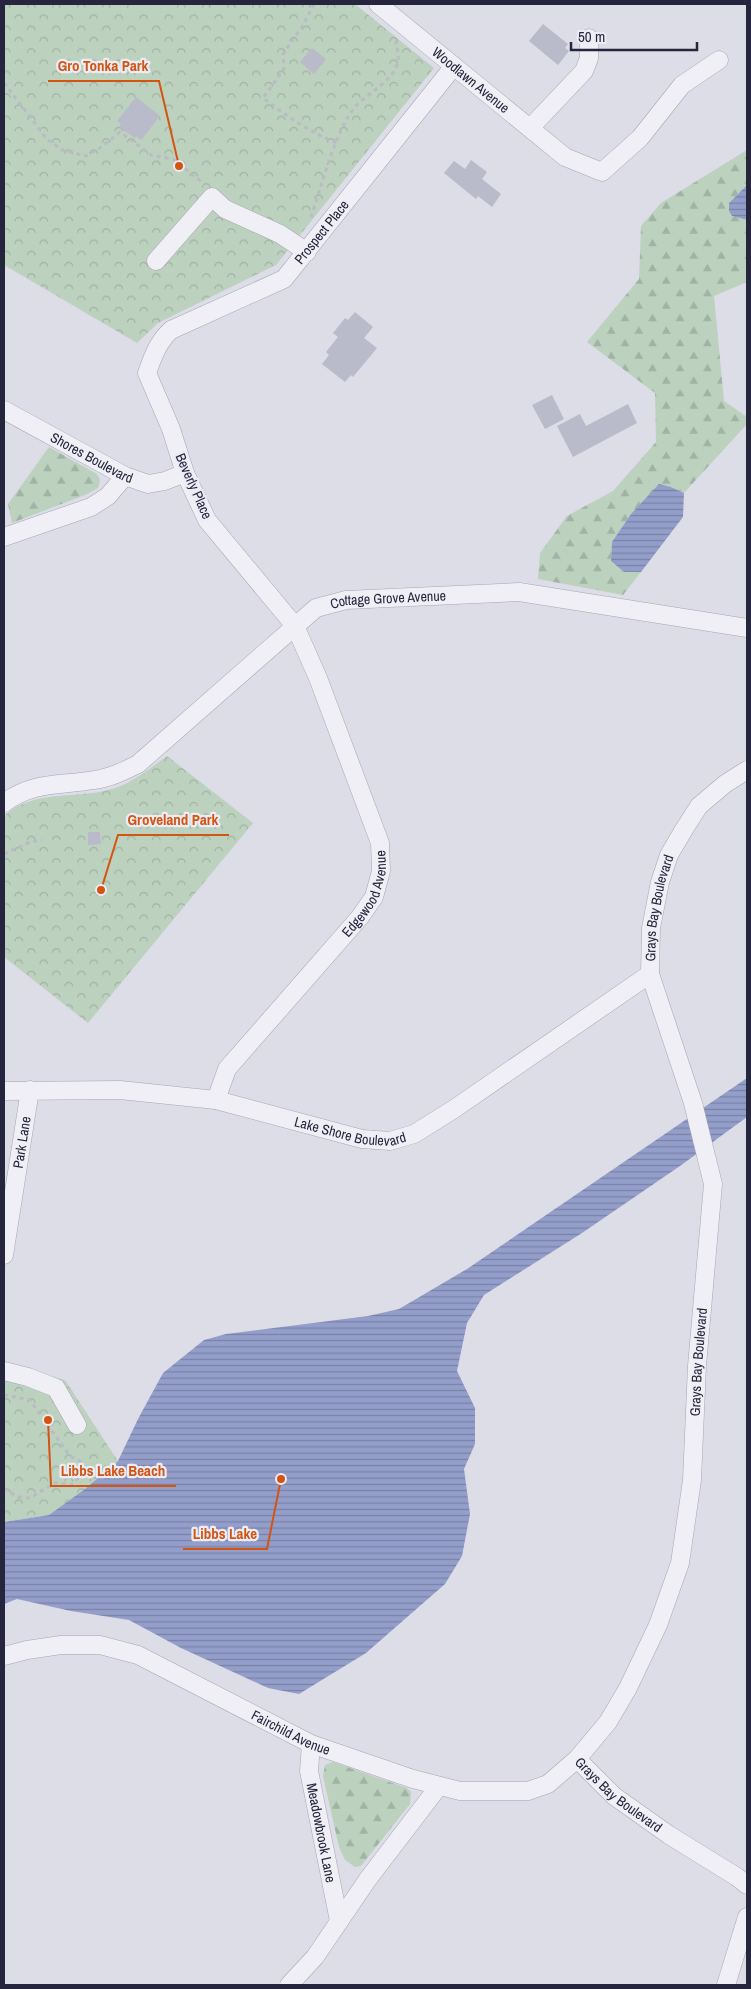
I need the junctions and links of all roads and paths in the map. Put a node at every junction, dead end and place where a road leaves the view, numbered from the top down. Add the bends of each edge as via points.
1 (314, 4) edge
2 (378, 4) edge
3 (391, 38) dead end
4 (589, 38) dead end
5 (719, 60) dead end
6 (454, 66) junction
7 (4, 83) edge
8 (530, 128) junction
9 (337, 143) junction
10 (212, 197) junction
11 (308, 223) dead end
12 (307, 252) junction
13 (156, 261) dead end
14 (154, 352) joint
15 (4, 410) edge
16 (185, 473) junction
17 (125, 476) junction
18 (4, 537) edge
19 (295, 626) junction
20 (747, 628) edge
21 (747, 770) edge
22 (4, 803) edge
23 (42, 840) dead end
24 (4, 854) edge
25 (650, 974) junction
26 (30, 1090) junction
27 (4, 1091) edge
28 (216, 1100) junction
29 (4, 1255) edge
30 (4, 1371) edge
31 (4, 1396) edge
32 (78, 1425) dead end
33 (4, 1489) edge
34 (4, 1656) edge
35 (311, 1744) junction
36 (577, 1760) junction
37 (439, 1786) junction
38 (747, 1885) edge
39 (747, 1917) edge
40 (339, 1921) junction
41 (289, 1985) edge
42 (726, 1985) edge

1 - 9 path via 283,54 284,69 263,98 316,135
2 - 6 street, Woodlawn Avenue
3 - 9 path via 396,42 398,61 392,74 356,106
4 - 8 street via 589,58 584,71
5 - 8 street, Woodlawn Avenue via 682,85 640,138 602,172 565,156
6 - 8 street, Woodlawn Avenue
6 - 12 street, Prospect Place
7 - 10 path via 46,138 62,150 86,156 120,132 151,155 173,159 206,186
9 - 11 path
10 - 12 street via 225,209 280,234
10 - 13 street
12 - 14 street, Prospect Place via 284,279 171,330
14 - 16 street, Beverly Place via 147,373
15 - 17 street, Shores Boulevard
16 - 17 street, Shores Boulevard via 148,484
16 - 19 street, Beverly Place via 207,520
17 - 18 street via 108,496 91,507
19 - 20 street, Cottage Grove Avenue via 316,608 346,600 519,592
19 - 22 street, Cottage Grove Avenue via 138,764 94,780 31,788
19 - 28 street, Edgewood Avenue via 380,843 381,871 374,897 360,917 227,1070
21 - 25 street, Grays Bay Boulevard via 699,806 669,855 650,928
23 - 24 path
25 - 28 street, Lake Shore Boulevard via 454,1109 414,1134 398,1139 362,1139
25 - 36 street, Grays Bay Boulevard via 693,1103 713,1184 697,1366 692,1480 680,1563 658,1625 608,1722
26 - 27 street, Lake Shore Boulevard
26 - 28 street, Lake Shore Boulevard via 120,1090
26 - 29 street, Park Lane
30 - 32 street via 56,1388
31 - 33 path via 30,1400 70,1456 79,1460 86,1470 71,1485 55,1483 30,1498 18,1497
34 - 35 street, Fairchild Avenue via 61,1645 100,1645 138,1655
35 - 37 street, Fairchild Avenue
35 - 40 street, Meadowbrook Lane via 309,1771
36 - 37 street, Fairchild Avenue via 548,1784 528,1791 460,1791
36 - 38 street, Grays Bay Boulevard via 614,1796
37 - 40 street
39 - 42 street
40 - 41 street via 315,1957

